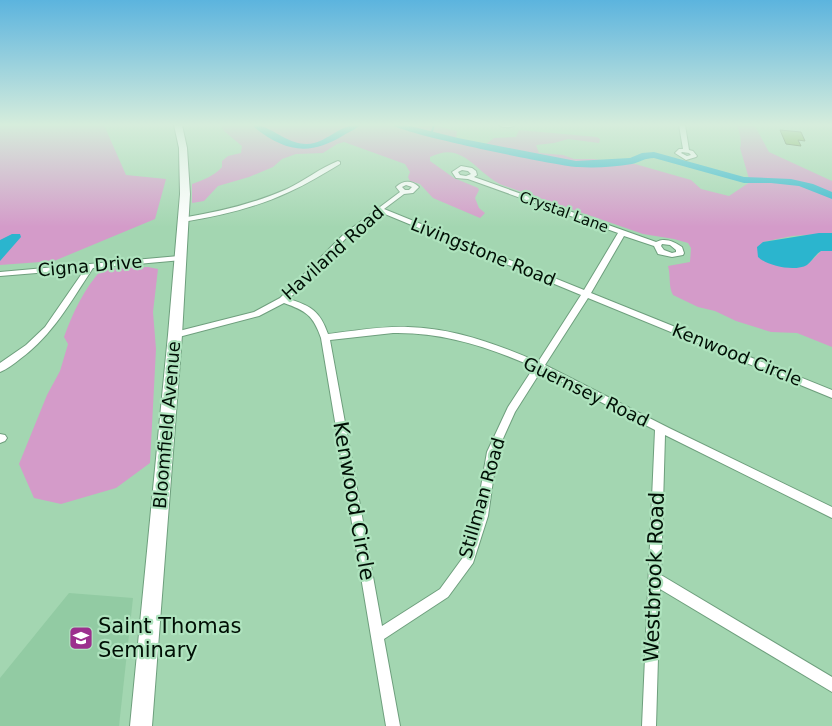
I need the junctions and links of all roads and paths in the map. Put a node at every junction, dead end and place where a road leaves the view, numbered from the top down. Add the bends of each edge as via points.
1 (184, 159) edge
2 (338, 163) dead end
3 (470, 178) dead end
4 (402, 192) dead end
5 (380, 210) junction
6 (182, 220) junction
7 (622, 233) junction
8 (657, 245) dead end
9 (179, 258) junction
10 (90, 267) junction
11 (0, 274) edge
12 (586, 294) junction
13 (283, 300) junction
14 (175, 335) junction
15 (325, 338) junction
16 (540, 366) junction
17 (0, 368) edge
18 (832, 394) edge
19 (660, 428) junction
20 (832, 513) edge
21 (654, 578) junction
22 (378, 636) junction
23 (832, 685) edge
24 (140, 726) edge
25 (393, 726) edge
26 (649, 726) edge

1 - 6 main road, Bloomfield Avenue
2 - 6 street via 270,198
3 - 7 street, Crystal Lane
4 - 5 street, Haviland Road
5 - 12 street, Livingstone Road
5 - 13 street, Haviland Road via 332,249
6 - 9 main road, Bloomfield Avenue
7 - 8 street, Crystal Lane
7 - 12 street, Stillman Road
9 - 10 street, Cigna Drive
9 - 14 main road, Bloomfield Avenue
10 - 11 street, Cigna Drive
10 - 17 street via 42,335 26,351
12 - 16 street, Stillman Road
12 - 18 street, Kenwood Circle
13 - 14 street, Haviland Road via 256,314
13 - 15 street, Kenwood Circle via 316,315
14 - 24 main road, Bloomfield Avenue
15 - 16 street, Guernsey Road via 399,329 432,331 471,340
15 - 22 street, Kenwood Circle
16 - 19 street, Guernsey Road
16 - 22 street, Stillman Road via 511,410 492,452 482,516 469,559 444,593
19 - 20 street, Guernsey Road
19 - 21 street, Westbrook Road
21 - 23 street
21 - 26 street, Westbrook Road
22 - 25 street, Kenwood Circle

